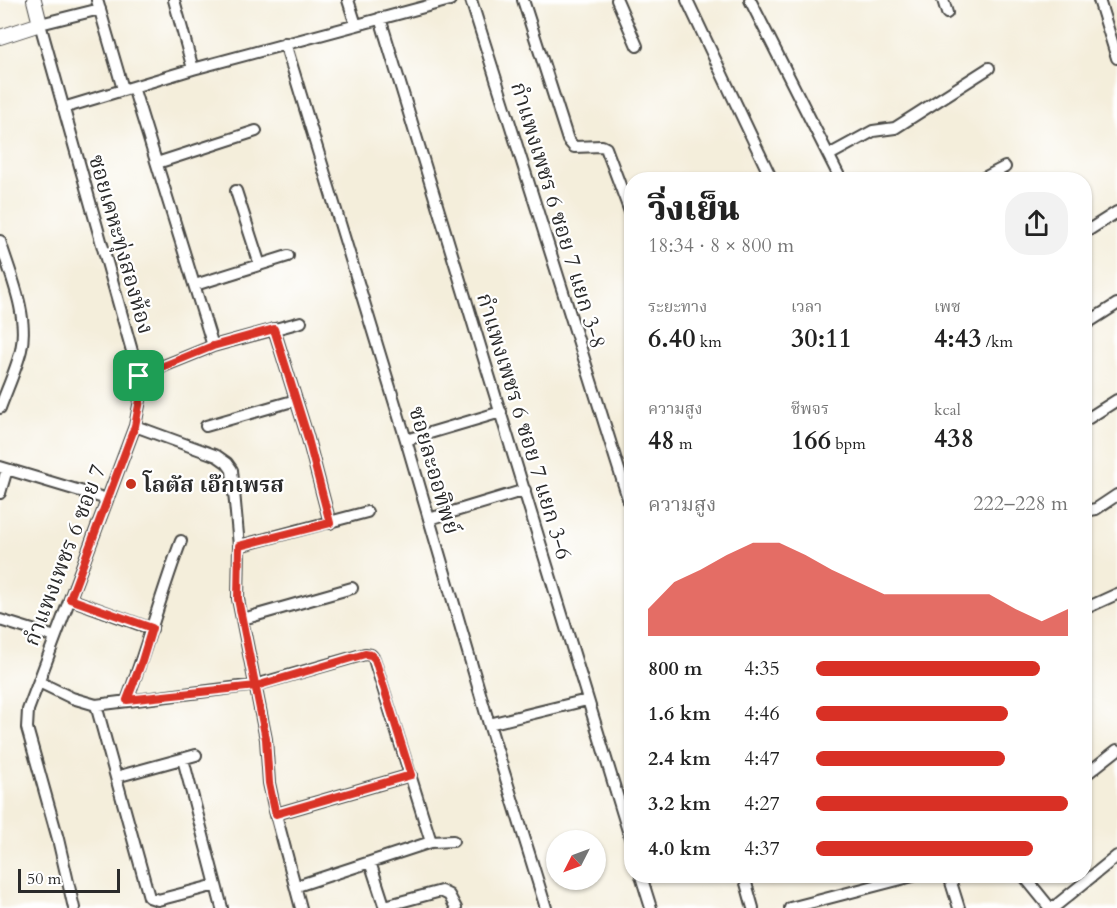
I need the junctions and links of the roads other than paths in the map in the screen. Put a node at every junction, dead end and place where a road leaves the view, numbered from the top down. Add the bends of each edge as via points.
1 (34, 0) edge
2 (174, 0) edge
3 (348, 0) edge
4 (450, 0) edge
5 (471, 0) edge
6 (523, 0) edge
7 (617, 0) edge
8 (687, 0) edge
9 (750, 0) edge
10 (943, 0) edge
11 (1099, 0) edge
12 (99, 5) edge
13 (947, 13) dead end
14 (380, 18) junction
15 (40, 24) junction
16 (356, 25) junction
17 (0, 38) edge
18 (285, 44) junction
19 (637, 46) dead end
20 (1117, 58) edge
21 (989, 68) dead end
22 (193, 69) junction
23 (128, 88) junction
24 (63, 108) junction
25 (256, 131) dead end
26 (829, 155) junction
27 (157, 163) junction
28 (1005, 167) dead end
29 (768, 172) edge
30 (837, 172) edge
31 (995, 172) edge
32 (236, 191) dead end
33 (624, 196) edge
34 (1117, 212) edge
35 (1092, 228) edge
36 (0, 241) edge
37 (288, 256) dead end
38 (260, 265) junction
39 (195, 285) junction
40 (1117, 304) edge
41 (1092, 320) edge
42 (301, 322) dead end
43 (274, 329) junction
44 (213, 346) junction
45 (139, 376) junction
46 (296, 400) junction
47 (1117, 400) edge
48 (0, 408) edge
49 (501, 412) junction
50 (1092, 416) edge
51 (135, 426) junction
52 (206, 426) dead end
53 (406, 440) junction
54 (4, 468) edge
55 (624, 486) edge
56 (525, 490) junction
57 (0, 493) edge
58 (1117, 495) edge
59 (107, 500) junction
60 (1092, 510) edge
61 (367, 512) dead end
62 (429, 519) junction
63 (330, 523) junction
64 (181, 541) dead end
65 (239, 546) junction
66 (352, 588) dead end
67 (1117, 594) edge
68 (70, 599) junction
69 (1092, 605) edge
70 (243, 619) junction
71 (0, 620) edge
72 (152, 628) junction
73 (55, 637) junction
74 (39, 682) junction
75 (256, 686) junction
76 (127, 700) junction
77 (587, 700) junction
78 (96, 705) junction
79 (489, 724) junction
80 (1117, 750) edge
81 (196, 755) dead end
82 (183, 759) junction
83 (1092, 770) edge
84 (411, 775) junction
85 (116, 777) junction
86 (276, 814) junction
87 (624, 818) edge
88 (453, 841) dead end
89 (431, 842) junction
90 (1117, 856) edge
91 (370, 862) junction
92 (1092, 876) edge
93 (643, 883) edge
94 (746, 883) edge
95 (885, 883) edge
96 (951, 883) edge
97 (1030, 883) edge
98 (1083, 883) edge
99 (216, 885) junction
100 (297, 886) junction
101 (385, 907) edge
102 (74, 908) edge
103 (222, 908) edge
104 (301, 908) edge
105 (456, 908) edge
106 (546, 908) edge
107 (651, 908) edge
108 (753, 908) edge
109 (790, 908) edge
110 (959, 908) edge
111 (1051, 908) edge

1 - 15 street
2 - 22 street
3 - 16 street
4 - 14 street
5 - 55 street, กำแพงเพชร 6 ซอย 7 แยก 3-8
6 - 33 street via 568,140 574,147 606,148
7 - 19 street
8 - 29 street
9 - 26 street
10 - 13 street
11 - 20 street
12 - 15 street
12 - 23 street
14 - 16 street
14 - 49 street, กำแพงเพชร 6 ซอย 7 แยก 3-6
15 - 17 street
15 - 24 street
16 - 18 street
18 - 22 street
18 - 53 street, ซอยละออทิพย์
21 - 26 street via 895,128 873,131
22 - 23 street
23 - 24 street
23 - 27 street
24 - 45 street, ซอยเคหะทุ่งสองห้อง
25 - 27 street
26 - 30 street
27 - 39 street
28 - 31 street
32 - 38 street
34 - 35 street
36 - 48 street via 23,336
37 - 38 street
38 - 39 street
39 - 44 street
40 - 41 street
42 - 43 street
43 - 44 street
43 - 46 street
44 - 45 street
45 - 51 street, ซอยเคหะทุ่งสองห้อง via 141,395
46 - 52 street
46 - 63 street
47 - 50 street
49 - 53 street
49 - 56 street, กำแพงเพชร 6 ซอย 7 แยก 3-6
51 - 59 street, กำแพงเพชร 6 ซอย 7
51 - 65 street via 218,456 227,463 232,470
53 - 62 street, ซอยละออทิพย์
54 - 57 street
54 - 59 street
56 - 62 street
56 - 77 street, กำแพงเพชร 6 ซอย 7 แยก 3-6
58 - 60 street
59 - 68 street, กำแพงเพชร 6 ซอย 7
61 - 63 street
62 - 79 street, ซอยละออทิพย์
63 - 65 street
64 - 72 street
65 - 70 street via 238,599
66 - 70 street
67 - 69 street
68 - 72 street
68 - 73 street, กำแพงเพชร 6 ซอย 7
70 - 75 street
71 - 73 street
72 - 76 street
73 - 74 street, กำแพงเพชร 6 ซอย 7
74 - 78 street
74 - 102 street, กำแพงเพชร 6 ซอย 7 via 28,710 27,728
75 - 76 street
75 - 84 street via 371,655
75 - 86 street
76 - 78 street
77 - 79 street
77 - 87 street, กำแพงเพชร 6 ซอย 7 แยก 3-6
78 - 85 street
79 - 106 street, ซอยละออทิพย์
80 - 83 street
81 - 82 street
82 - 85 street
82 - 99 street
84 - 86 street
84 - 89 street
85 - 99 street via 149,897 158,900
86 - 100 street
88 - 89 street
89 - 91 street
90 - 92 street
91 - 100 street
91 - 101 street
93 - 107 street
94 - 108 street
95 - 109 street
96 - 110 street
97 - 111 street
98 - 111 street
99 - 103 street
100 - 104 street
101 - 105 street via 441,891 449,895

